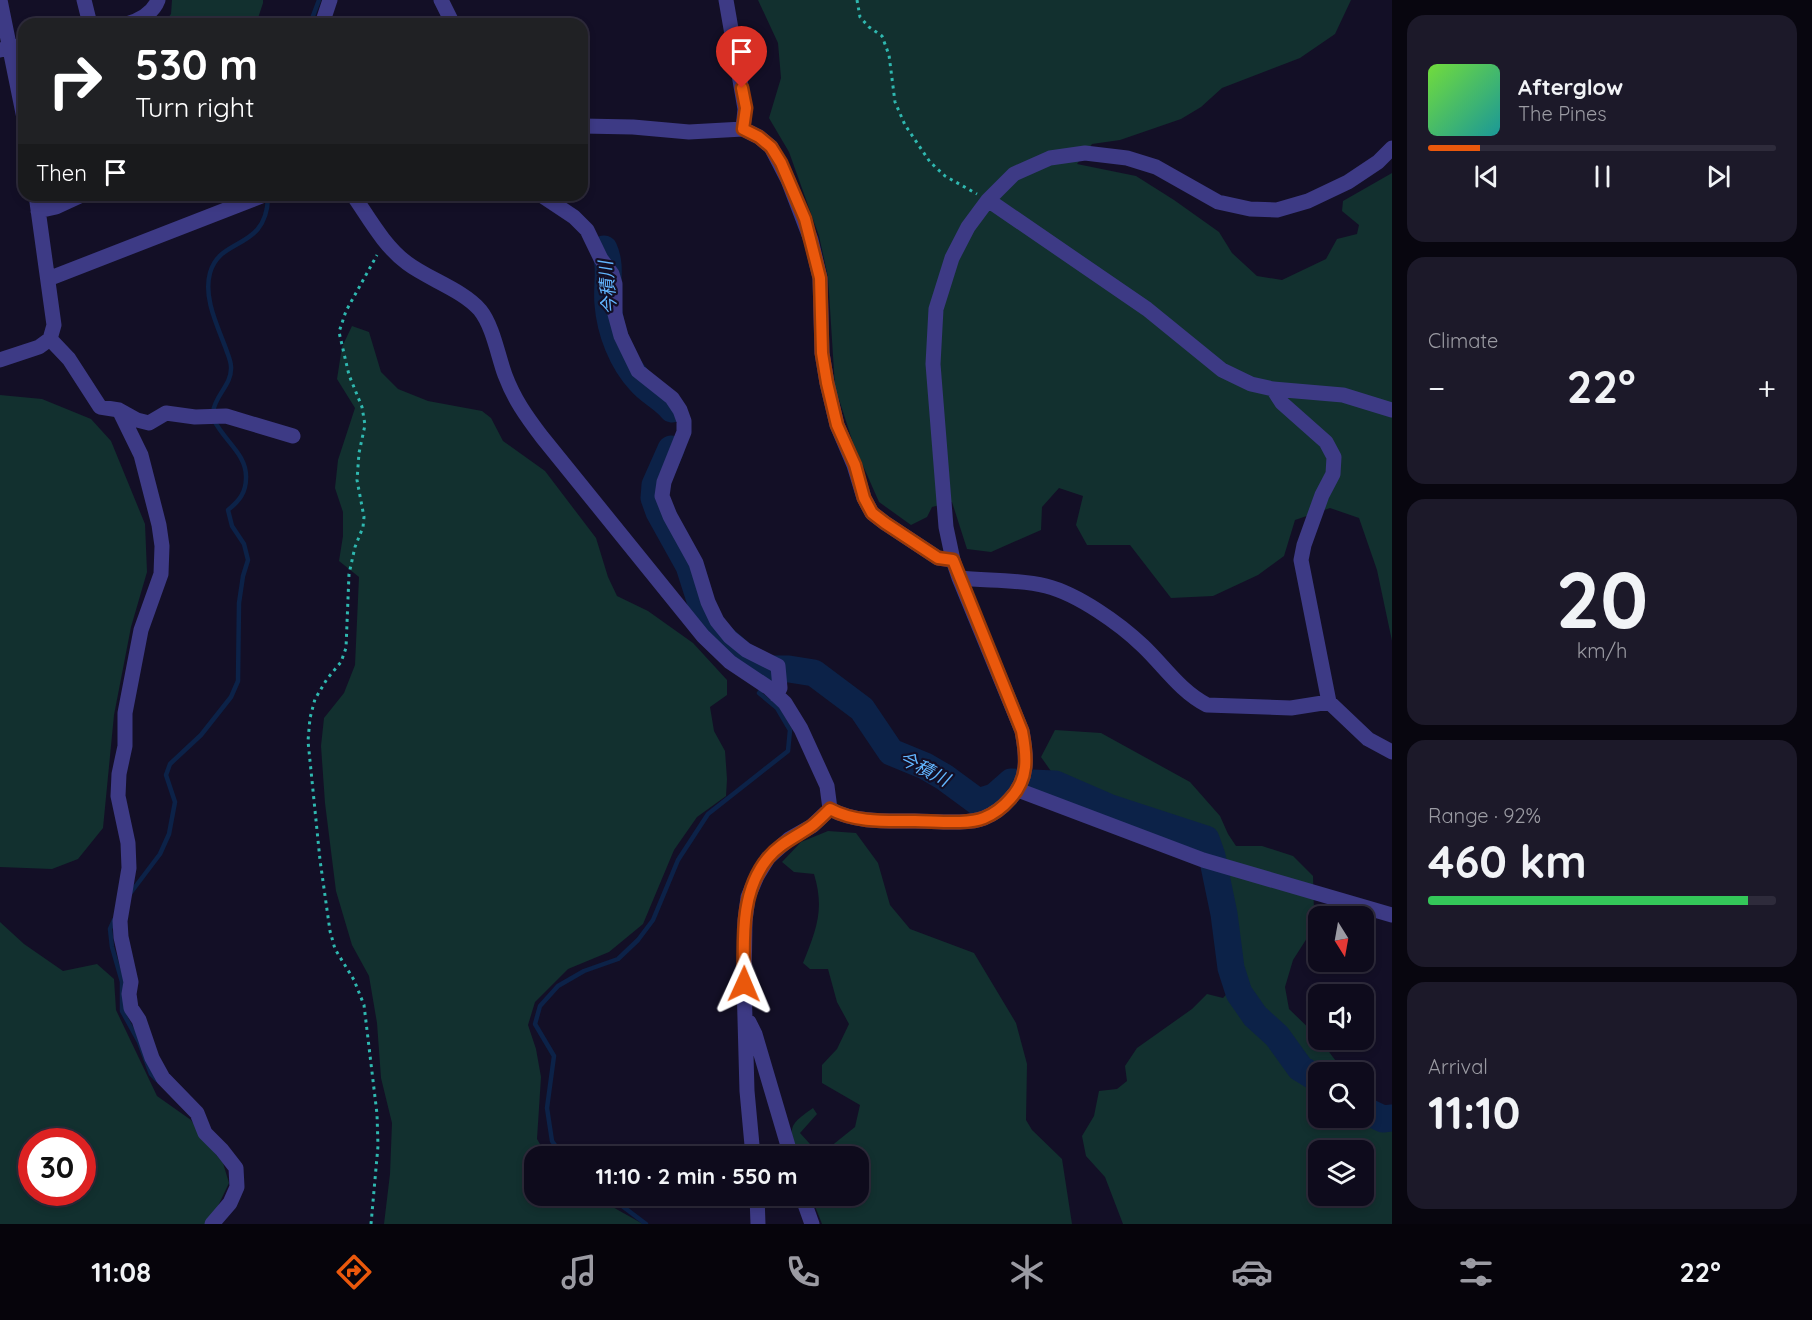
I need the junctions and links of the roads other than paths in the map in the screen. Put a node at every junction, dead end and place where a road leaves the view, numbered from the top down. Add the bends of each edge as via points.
1 (0, 0) edge
2 (84, 0) edge
3 (158, 0) edge
4 (330, 0) edge
5 (441, 0) edge
6 (726, 0) edge
7 (88, 18) edge
8 (141, 18) edge
9 (324, 18) edge
10 (450, 18) edge
11 (12, 48) edge
12 (18, 83) edge
13 (588, 126) edge
14 (743, 129) junction
15 (1392, 148) edge
16 (988, 200) junction
17 (37, 201) edge
18 (68, 201) edge
19 (249, 201) edge
20 (357, 201) edge
21 (550, 201) edge
22 (38, 211) junction
23 (48, 279) junction
24 (50, 339) junction
25 (0, 360) edge
26 (1273, 389) junction
27 (119, 410) junction
28 (1392, 410) edge
29 (293, 436) dead end
30 (953, 560) junction
31 (959, 578) junction
32 (776, 695) junction
33 (1329, 702) junction
34 (1392, 752) edge
35 (1018, 790) junction
36 (830, 809) junction
37 (1392, 915) edge
38 (746, 1016) junction
39 (752, 1146) edge
40 (788, 1146) edge
41 (757, 1206) edge
42 (806, 1206) edge
43 (212, 1224) edge
44 (758, 1224) edge
45 (812, 1224) edge

1 - 11 street
2 - 7 street
3 - 8 street
4 - 9 street
5 - 10 street
6 - 14 street via 746,108
11 - 12 street
13 - 14 street via 689,132
14 - 30 street via 771,147 805,219 820,278 827,383 837,425 855,465 864,498 872,513 885,523 938,558
15 - 16 street via 1348,182 1308,201 1277,210 1218,202 1156,167 1127,158 1085,153 1050,158 1014,174
16 - 26 street via 1147,309 1222,370
16 - 30 street via 952,258 936,309 933,364 946,527
17 - 22 street
18 - 22 street
19 - 23 street
20 - 32 street via 384,241 405,262 480,311 517,404 542,437 703,636 730,662
21 - 32 street via 587,230 612,274 615,314 638,371 672,398 680,410 684,432 662,496 696,563 717,621 746,650 778,666 780,688
22 - 23 street
23 - 24 street via 54,326
24 - 25 street via 39,347
24 - 27 street via 69,359 100,407
26 - 28 street via 1343,395
26 - 33 street via 1326,442 1334,457 1333,474 1301,560
27 - 29 street via 149,423 166,413 226,416
27 - 43 street via 141,455 162,546 161,574 141,630 125,713 118,796 129,868 121,937 131,982 130,1008 139,1020 152,1058 163,1078 197,1113 205,1133 236,1168 237,1186 230,1203
30 - 31 street
31 - 33 street via 1047,586 1087,603 1143,646 1175,682 1207,705 1291,708
31 - 35 street via 1022,731 1025,775
32 - 36 street via 801,729 827,786
33 - 34 street via 1368,739
35 - 36 street via 1002,808 983,819 874,821 845,818
35 - 37 street via 1203,860
36 - 38 street via 768,858 748,897
38 - 39 street
38 - 40 street via 755,1034
41 - 44 street
42 - 45 street

